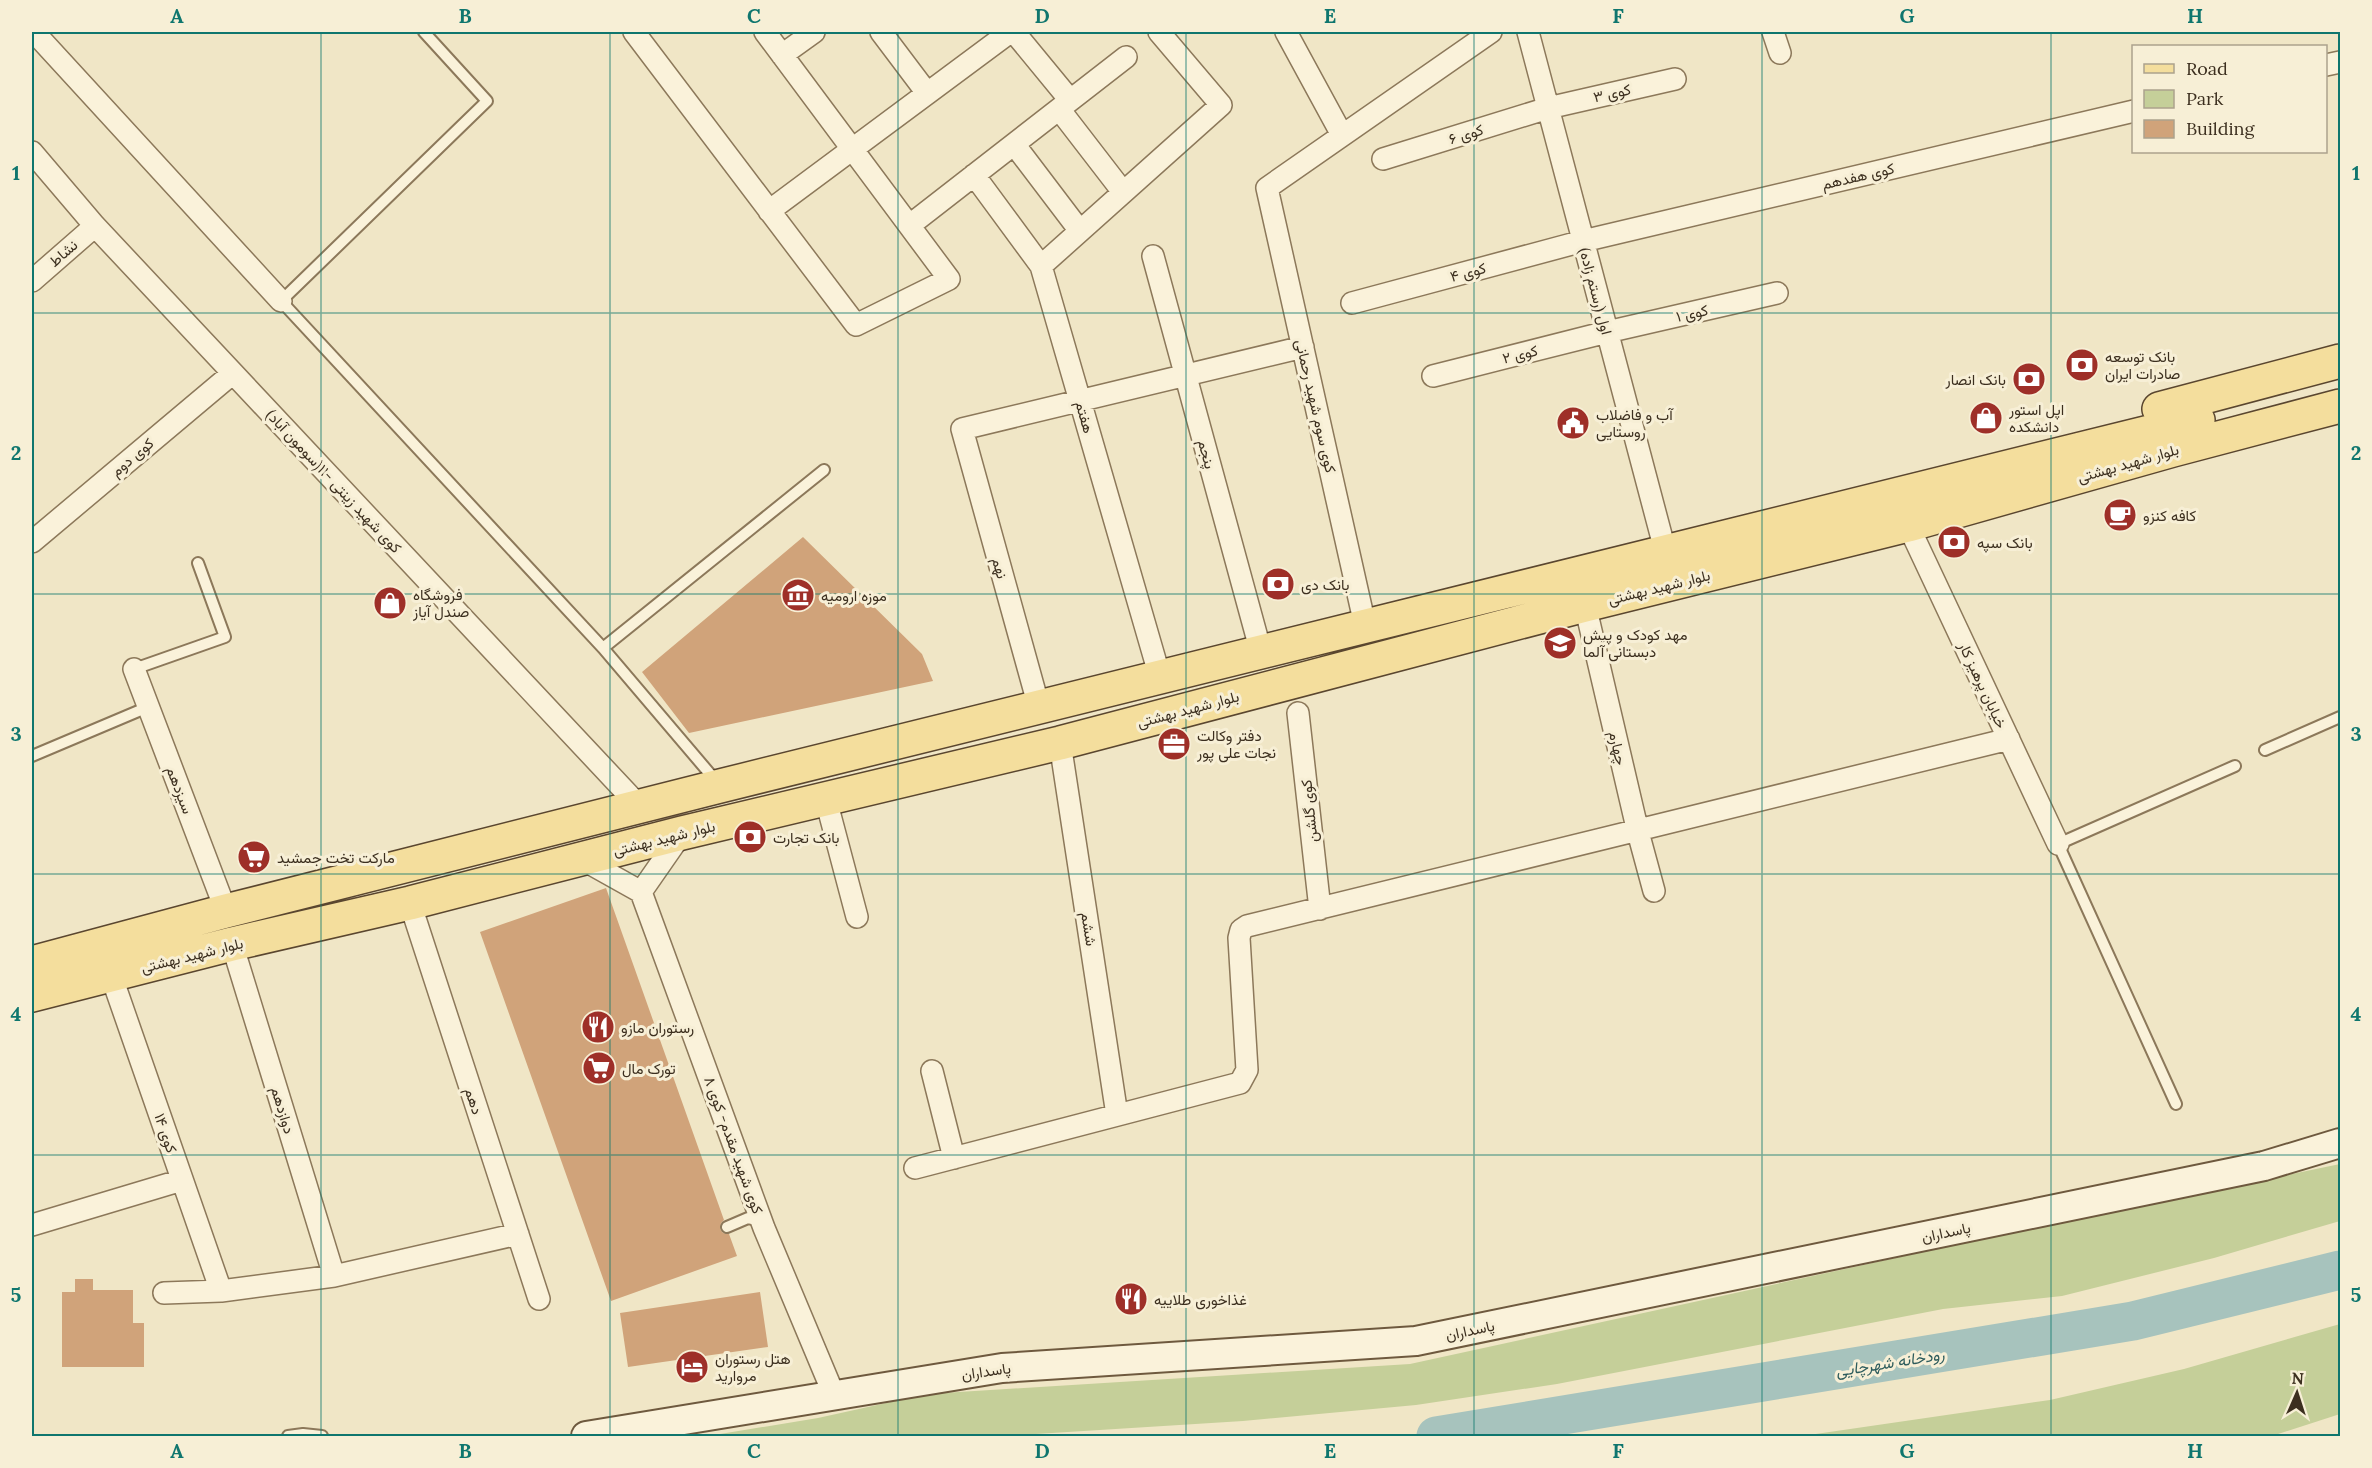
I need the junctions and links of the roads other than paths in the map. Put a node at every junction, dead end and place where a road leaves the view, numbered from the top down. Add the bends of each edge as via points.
1 (34, 32) edge
2 (424, 32) edge
3 (634, 32) edge
4 (765, 32) edge
5 (814, 32) edge
6 (881, 32) edge
7 (1012, 32) edge
8 (1159, 32) edge
9 (1286, 32) edge
10 (1491, 32) edge
11 (1528, 32) edge
12 (1773, 32) edge
13 (1780, 53) dead end
14 (782, 55) junction
15 (1126, 57) dead end
16 (1676, 79) dead end
17 (927, 93) junction
18 (1065, 105) junction
19 (1548, 108) junction
20 (2132, 111) edge
21 (1342, 135) junction
22 (1014, 144) junction
23 (852, 149) junction
24 (32, 152) edge
25 (1383, 159) dead end
26 (974, 175) junction
27 (1124, 192) junction
28 (769, 211) junction
29 (910, 225) junction
30 (95, 226) junction
31 (1080, 231) junction
32 (1583, 241) junction
33 (1153, 256) dead end
34 (1041, 266) junction
35 (32, 281) edge
36 (1777, 293) dead end
37 (281, 301) junction
38 (1352, 303) dead end
39 (1607, 332) junction
40 (1302, 347) junction
41 (2340, 361) edge
42 (232, 373) junction
43 (1186, 375) junction
44 (1433, 376) dead end
45 (2340, 382) edge
46 (1080, 400) junction
47 (2340, 406) edge
48 (2340, 424) edge
49 (2119, 452) junction
50 (824, 470) dead end
51 (1908, 525) junction
52 (32, 542) edge
53 (1665, 550) junction
54 (198, 563) dead end
55 (1586, 605) junction
56 (1365, 625) junction
57 (603, 648) junction
58 (1262, 652) junction
59 (134, 669) joint
60 (1160, 677) junction
61 (148, 707) junction
62 (1039, 707) junction
63 (1298, 712) dead end
64 (2340, 717) edge
65 (2009, 739) junction
66 (1060, 743) junction
67 (2265, 750) dead end
68 (32, 756) edge
69 (2235, 766) dead end
70 (720, 786) junction
71 (826, 800) junction
72 (640, 807) junction
73 (1638, 832) junction
74 (682, 833) junction
75 (2058, 844) junction
76 (582, 859) junction
77 (1654, 891) dead end
78 (641, 892) junction
79 (410, 903) junction
80 (1320, 909) junction
81 (226, 911) junction
82 (857, 917) dead end
83 (232, 944) junction
84 (32, 963) edge
85 (111, 975) junction
86 (32, 995) edge
87 (932, 1071) dead end
88 (2176, 1104) dead end
89 (1117, 1115) junction
90 (2340, 1143) edge
91 (954, 1158) junction
92 (915, 1168) dead end
93 (182, 1180) junction
94 (32, 1225) edge
95 (727, 1227) dead end
96 (764, 1228) junction
97 (518, 1234) junction
98 (334, 1276) junction
99 (221, 1291) junction
100 (164, 1293) dead end
101 (539, 1299) dead end
102 (834, 1395) junction
103 (288, 1437) edge
104 (322, 1437) edge
105 (586, 1437) edge

1 - 37 street
2 - 37 lane via 487,101
3 - 28 street
4 - 14 street
5 - 14 street
6 - 17 street
7 - 17 street
7 - 18 street
8 - 27 street via 1221,105
9 - 21 street
10 - 21 street
11 - 19 street, اول (رستم زاده)
12 - 13 street
14 - 23 street
15 - 18 street
16 - 19 street, کوی ۳
17 - 23 street
18 - 22 street
18 - 27 street
19 - 25 street, کوی ۶
19 - 32 street, اول (رستم زاده)
20 - 32 street, کوی هفدهم
21 - 40 street, کوی سوم شهید رحمانی via 1267,188
22 - 26 street
22 - 31 street
23 - 28 street
23 - 29 street
24 - 30 street, کوی شهید زینتی -۱۱(سومون آباد)
26 - 29 street
26 - 34 street, هفتم
27 - 31 street
28 - 29 street via 856,325 949,279
30 - 35 street, نشاط
30 - 42 street, کوی شهید زینتی -۱۱(سومون آباد)
31 - 34 street
32 - 38 street, کوی ۴
32 - 39 street, اول (رستم زاده)
33 - 43 street, پنجم
34 - 46 street, هفتم
36 - 39 street, کوی ۱
37 - 57 lane
39 - 44 street, کوی ۲
39 - 53 street, اول (رستم زاده)
40 - 43 street
40 - 56 street, کوی سوم شهید رحمانی
41 - 49 main road via 2160,408
42 - 52 street, کوی دوم
42 - 72 street, کوی شهید زینتی -۱۱(سومون آباد)
43 - 46 street
43 - 58 street, پنجم
45 - 49 main road, بلوار شهید بهشتی
46 - 60 street, هفتم
46 - 62 street, نهم via 962,429
47 - 49 main road, بلوار شهید بهشتی
48 - 49 main road via 2180,465
49 - 51 main road, بلوار شهید بهشتی
49 - 53 main road, بلوار شهید بهشتی
50 - 57 lane
51 - 55 main road, بلوار شهید بهشتی
51 - 65 street, خیابان پرهیز کار
53 - 56 main road, بلوار شهید بهشتی
54 - 59 lane via 225,637
55 - 66 main road, بلوار شهید بهشتی
55 - 73 street, چهارم
56 - 58 main road, بلوار شهید بهشتی
57 - 70 lane
58 - 60 main road, بلوار شهید بهشتی
59 - 61 street, سیزدهم
60 - 62 main road, بلوار شهید بهشتی
61 - 68 lane
61 - 81 street, سیزدهم
62 - 70 main road, بلوار شهید بهشتی
63 - 80 street, کوی گلشن
64 - 67 lane
65 - 73 street
65 - 75 street, خیابان پرهیز کار
66 - 71 main road, بلوار شهید بهشتی
66 - 89 street, ششم
69 - 75 lane
70 - 72 main road, بلوار شهید بهشتی
71 - 74 main road, بلوار شهید بهشتی
71 - 82 street
72 - 81 main road, بلوار شهید بهشتی
73 - 77 street, چهارم
73 - 80 street
74 - 76 main road, بلوار شهید بهشتی
74 - 78 street
75 - 88 lane
76 - 78 street
76 - 79 main road, بلوار شهید بهشتی
78 - 96 street, کوی شهید مقدم- کوی ۸
79 - 83 main road, بلوار شهید بهشتی
79 - 97 street, دهم
80 - 89 street via 1241,930 1247,1070 1240,1083
81 - 84 main road, بلوار شهید بهشتی
83 - 85 main road, بلوار شهید بهشتی
83 - 98 street, دوازدهم
85 - 86 main road, بلوار شهید بهشتی
85 - 93 street, کوی ۱۴
87 - 91 street
89 - 91 street
90 - 102 main road, پاسداران via 2264,1166 1416,1341 1002,1368
91 - 92 street
93 - 94 street
93 - 99 street, کوی ۱۴
95 - 96 lane via 748,1218 757,1220
96 - 102 street, کوی شهید مقدم- کوی ۸
97 - 98 street
97 - 101 street, دهم
98 - 99 street
99 - 100 street
102 - 105 main road, پاسداران
103 - 104 lane

